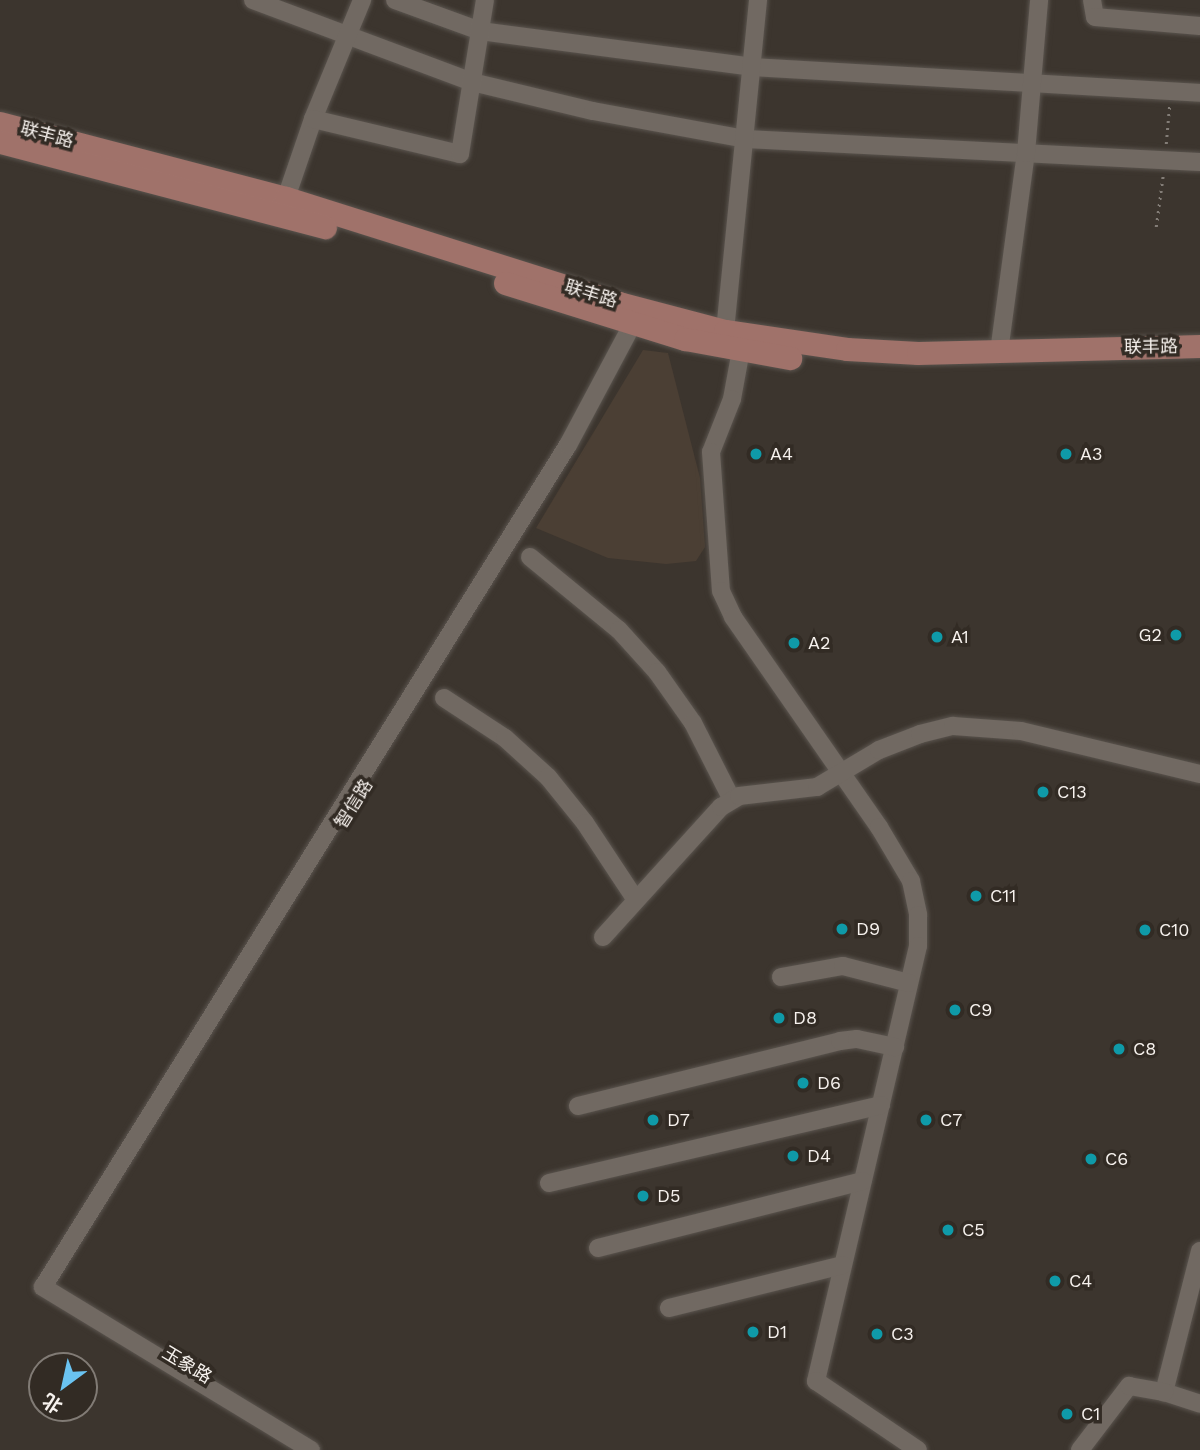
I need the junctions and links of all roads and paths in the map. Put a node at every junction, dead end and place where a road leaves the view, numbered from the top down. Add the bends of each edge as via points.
1 (253, 0) edge
2 (362, 0) edge
3 (395, 0) edge
4 (485, 0) edge
5 (758, 0) edge
6 (1039, 0) edge
7 (1092, 0) edge
8 (1200, 26) edge
9 (480, 31) junction
10 (346, 38) junction
11 (752, 67) junction
12 (472, 82) junction
13 (1032, 82) junction
14 (1200, 93) edge
15 (313, 119) junction
16 (0, 122) edge
17 (745, 139) junction
18 (0, 142) edge
19 (1026, 153) junction
20 (1200, 162) edge
21 (286, 198) junction
22 (641, 318) junction
23 (725, 331) junction
24 (1200, 346) edge
25 (741, 350) junction
26 (999, 352) junction
27 (1200, 360) edge
28 (530, 556) dead end
29 (444, 698) dead end
30 (1200, 774) edge
31 (843, 775) junction
32 (732, 800) junction
33 (636, 900) junction
34 (603, 937) dead end
35 (781, 977) dead end
36 (909, 983) junction
37 (895, 1047) junction
38 (881, 1105) junction
39 (578, 1107) dead end
40 (863, 1181) junction
41 (550, 1183) dead end
42 (598, 1248) dead end
43 (1200, 1251) edge
44 (843, 1265) junction
45 (49, 1285) junction
46 (668, 1308) dead end
47 (1164, 1392) junction
48 (1200, 1404) edge
49 (311, 1450) edge
50 (327, 1450) edge
51 (918, 1450) edge
52 (1080, 1450) edge

1 - 10 street
2 - 10 street
3 - 9 street
4 - 9 street
5 - 11 street
6 - 13 street
7 - 8 street via 1095,17
9 - 11 street
9 - 12 street
10 - 12 street
10 - 15 street
11 - 13 street
11 - 17 street
12 - 15 street via 460,154
12 - 17 street via 593,111
13 - 14 street
13 - 19 street
15 - 21 street
16 - 21 main road, 联丰路
17 - 19 street
17 - 23 street
18 - 22 main road, 联丰路 via 299,219
19 - 20 street
19 - 26 street
21 - 22 main road, 联丰路
22 - 23 main road, 联丰路
22 - 25 main road, 联丰路
22 - 45 street, 智信路 via 568,445
23 - 26 main road, 联丰路 via 847,349
24 - 26 main road, 联丰路
25 - 27 main road, 联丰路 via 933,368
25 - 31 street via 732,399 711,452 721,591 733,617
28 - 32 street via 619,630 657,672 693,723
29 - 33 street via 505,738 548,777
30 - 31 street via 1021,731 953,726 879,750
31 - 32 street via 817,788
31 - 36 street via 911,881 918,946
32 - 33 street via 707,819
33 - 34 street
35 - 36 street via 843,966
36 - 37 street
37 - 38 street
37 - 39 street via 857,1039 840,1041
38 - 40 street
38 - 41 street
40 - 42 street
40 - 44 street
43 - 47 street
44 - 46 street
44 - 51 street via 816,1381
45 - 49 street, 玉象路
45 - 50 street, 玉象路
47 - 48 street
47 - 52 street via 1129,1386

